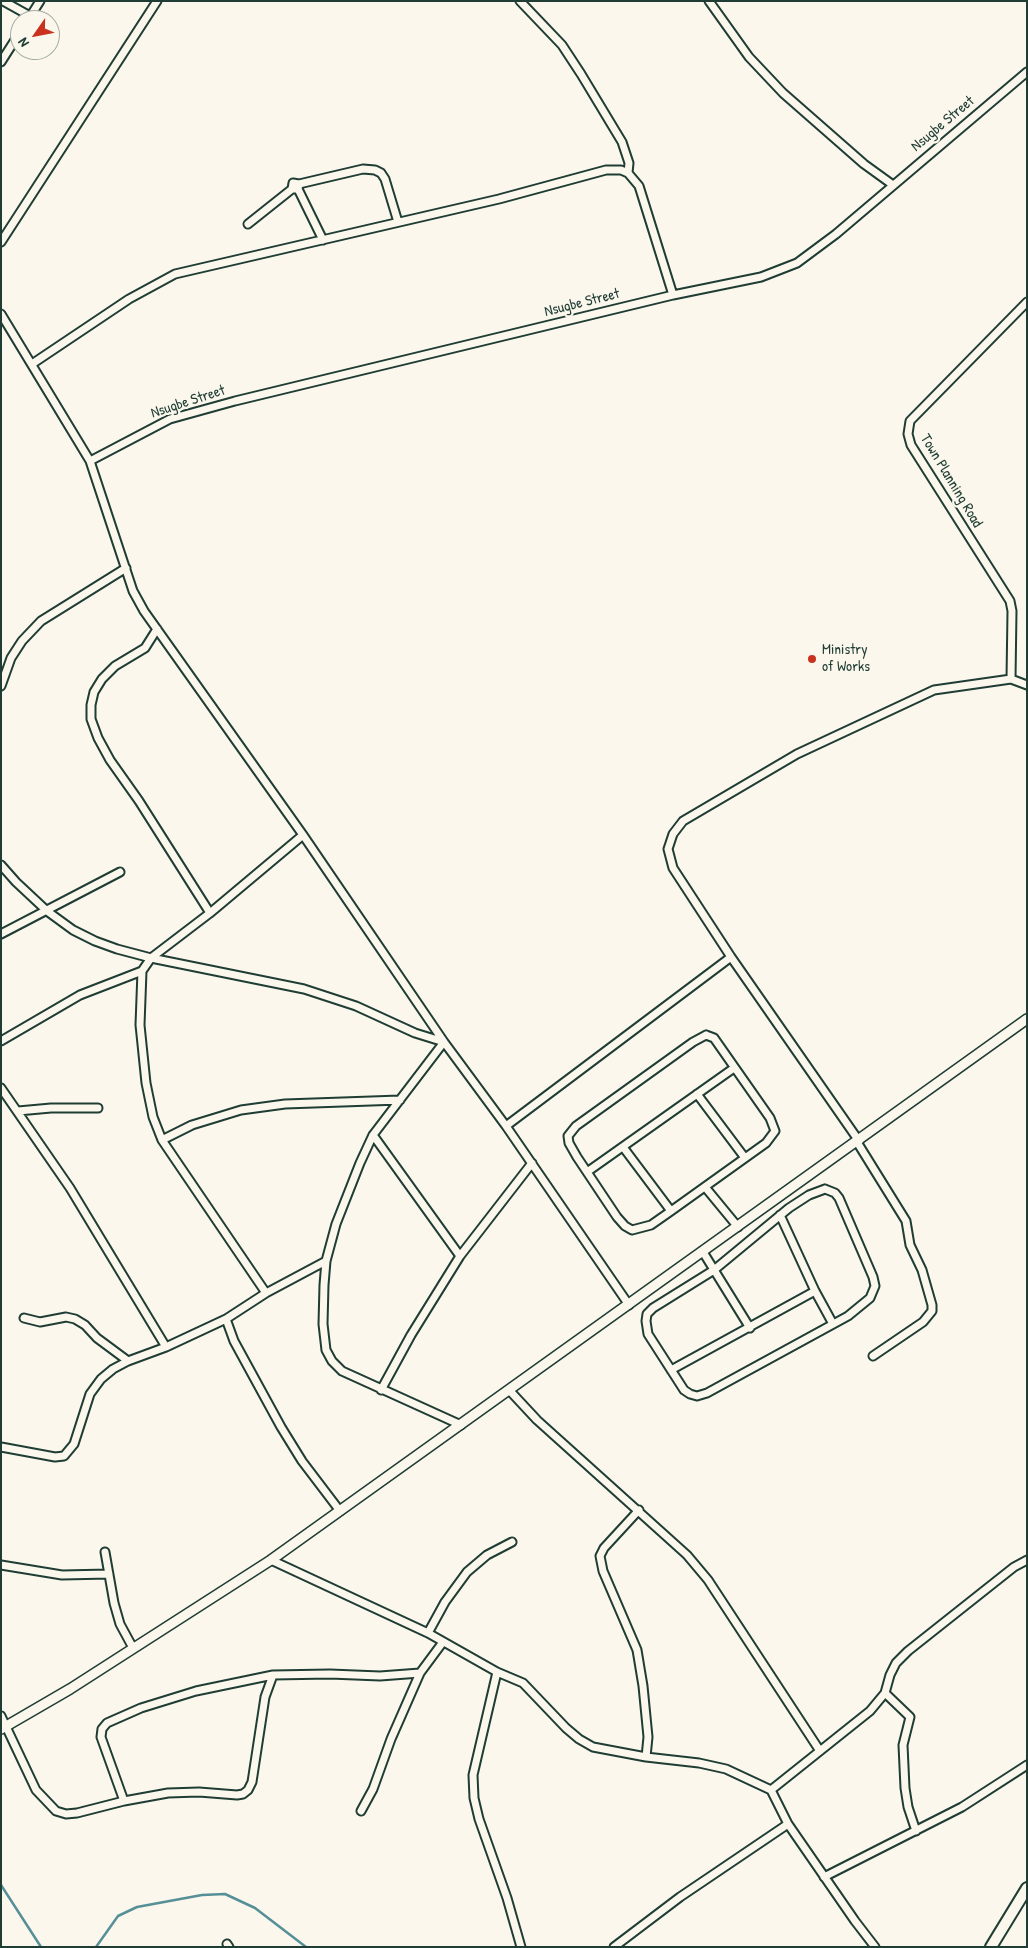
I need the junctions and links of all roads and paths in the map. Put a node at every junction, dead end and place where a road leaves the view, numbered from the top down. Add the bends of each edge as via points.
1 (3, 1) edge
2 (157, 1) edge
3 (520, 1) edge
4 (709, 1) edge
5 (17, 10) edge
6 (10, 48) edge
7 (1, 62) edge
8 (1027, 72) edge
9 (628, 173) junction
10 (893, 184) junction
11 (296, 187) junction
12 (398, 222) junction
13 (248, 224) dead end
14 (323, 240) junction
15 (1, 242) edge
16 (673, 295) junction
17 (1027, 302) edge
18 (1, 314) edge
19 (32, 364) junction
20 (90, 461) junction
21 (126, 568) junction
22 (156, 629) junction
23 (1011, 679) junction
24 (1027, 685) edge
25 (1, 686) edge
26 (303, 835) junction
27 (1, 865) edge
28 (120, 872) dead end
29 (47, 911) junction
30 (210, 913) junction
31 (1, 934) edge
32 (731, 957) junction
33 (152, 958) junction
34 (142, 971) junction
35 (1027, 1019) edge
36 (1, 1041) edge
37 (444, 1042) junction
38 (734, 1068) junction
39 (1, 1088) edge
40 (697, 1094) junction
41 (400, 1100) junction
42 (98, 1108) dead end
43 (18, 1111) junction
44 (506, 1126) junction
45 (373, 1135) junction
46 (162, 1140) junction
47 (858, 1141) junction
48 (623, 1147) junction
49 (745, 1158) junction
50 (532, 1163) junction
51 (587, 1172) junction
52 (705, 1187) junction
53 (671, 1211) junction
54 (780, 1215) junction
55 (738, 1227) junction
56 (703, 1252) junction
57 (460, 1256) junction
58 (326, 1261) junction
59 (714, 1270) junction
60 (815, 1292) junction
61 (266, 1293) junction
62 (629, 1305) junction
63 (24, 1318) dead end
64 (226, 1319) junction
65 (833, 1324) junction
66 (750, 1328) junction
67 (166, 1347) junction
68 (873, 1356) dead end
69 (128, 1361) junction
70 (671, 1370) junction
71 (381, 1390) junction
72 (510, 1390) junction
73 (461, 1425) junction
74 (1, 1447) edge
75 (639, 1510) junction
76 (340, 1511) junction
77 (512, 1542) dead end
78 (105, 1552) dead end
79 (271, 1560) junction
80 (1027, 1560) edge
81 (1, 1565) edge
82 (109, 1574) junction
83 (428, 1633) junction
84 (443, 1642) junction
85 (133, 1648) junction
86 (496, 1672) junction
87 (420, 1673) junction
88 (273, 1675) junction
89 (885, 1694) junction
90 (1, 1716) edge
91 (4, 1728) edge
92 (820, 1751) junction
93 (646, 1756) junction
94 (1027, 1765) edge
95 (771, 1790) junction
96 (124, 1801) junction
97 (361, 1811) dead end
98 (788, 1824) junction
99 (916, 1830) junction
100 (824, 1878) junction
101 (1027, 1888) edge
102 (521, 1947) edge
103 (614, 1947) edge
104 (875, 1947) edge
105 (991, 1947) edge

1 - 5 street
2 - 15 street
3 - 9 street via 562,45 581,74 622,142 629,163
4 - 10 street via 749,57 784,93 864,164
6 - 7 street
8 - 10 street, Nsugbe Street
9 - 12 street via 606,170
9 - 16 street via 639,186
10 - 16 street, Nsugbe Street via 836,234 797,262 761,277
11 - 12 street via 363,169 375,170 385,179
11 - 13 street
11 - 14 street
12 - 14 street
14 - 19 street via 175,274 129,298
16 - 20 street, Nsugbe Street via 170,419
17 - 23 street, Town Planning Road via 910,421 908,434 911,445 1010,601
18 - 19 street
19 - 20 street
20 - 21 street
21 - 22 street via 133,591
21 - 25 street via 41,621 22,640 11,658
22 - 26 street
22 - 30 street via 145,648 115,666 102,679 94,692 92,719 110,760
23 - 24 street
23 - 32 street via 934,690 797,754 683,821 673,834 668,849 673,868
26 - 30 street
26 - 37 street
27 - 29 street
28 - 29 street
29 - 31 street
29 - 33 street via 95,941
30 - 33 street
32 - 44 street
32 - 47 street
33 - 34 street
33 - 37 street via 304,989 356,1006
34 - 36 street via 80,996
34 - 46 street via 140,1025 146,1083
35 - 47 street
37 - 41 street
37 - 44 street
38 - 40 street
38 - 49 street via 770,1118 775,1132
38 - 51 street via 710,1036 693,1042 571,1131 569,1143
39 - 43 street
40 - 48 street
40 - 49 street
41 - 45 street
41 - 46 street via 291,1103 241,1110 200,1122
42 - 43 street
43 - 67 street via 70,1188
44 - 50 street
45 - 57 street
45 - 58 street via 336,1224
46 - 61 street
47 - 55 street
47 - 68 street via 906,1221 910,1245 922,1270 932,1305 932,1311 923,1322
48 - 51 street
48 - 53 street
49 - 52 street
50 - 57 street
50 - 62 street
51 - 53 street via 617,1217 632,1230 651,1225
52 - 53 street
52 - 55 street
54 - 59 street
54 - 60 street
54 - 65 street via 809,1195 825,1189 835,1192 840,1198 875,1286 870,1298
55 - 56 street
56 - 59 street
56 - 62 street
57 - 71 street via 411,1334
58 - 61 street
58 - 71 street via 323,1324 326,1350 342,1371
59 - 66 street
59 - 70 street via 648,1314 648,1334
60 - 65 street
60 - 66 street
61 - 64 street
62 - 72 street
63 - 69 street via 40,1322 66,1317 75,1319
64 - 67 street
64 - 76 street via 234,1341 281,1427
65 - 70 street via 697,1396 684,1390
66 - 70 street
67 - 69 street
69 - 74 street via 101,1379 90,1394 74,1444 64,1456
71 - 73 street
72 - 73 street
72 - 75 street via 537,1420
73 - 76 street
75 - 92 street via 687,1555 708,1580
75 - 93 street via 600,1556 603,1571 636,1650 648,1737
76 - 79 street
77 - 83 street via 487,1555 467,1572
78 - 82 street
79 - 83 street
79 - 85 street
80 - 89 street via 908,1651 896,1663
81 - 82 street via 62,1575
82 - 85 street via 120,1624
83 - 84 street
84 - 86 street
84 - 87 street
85 - 91 street
86 - 93 street via 523,1684 578,1739 594,1747
86 - 102 street via 473,1775 474,1798
87 - 88 street
87 - 97 street
88 - 96 street via 265,1697 248,1790 237,1795 168,1793
88 - 96 street via 196,1691 141,1708 107,1723 101,1737
89 - 92 street via 870,1711
89 - 99 street via 910,1717 903,1744 905,1788
90 - 91 street
91 - 96 street via 36,1790 56,1811 77,1814
92 - 95 street
93 - 95 street via 726,1769
94 - 99 street via 962,1807
95 - 98 street
98 - 100 street
98 - 103 street via 680,1897
99 - 100 street
100 - 104 street
101 - 105 main road

